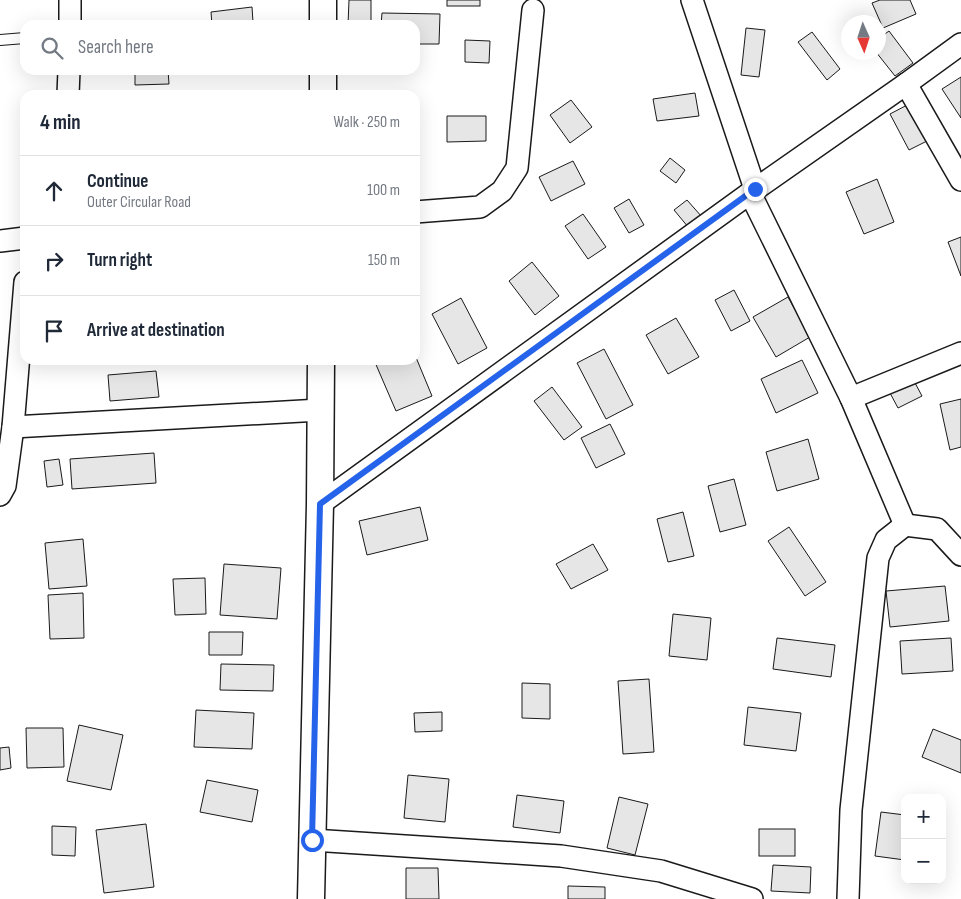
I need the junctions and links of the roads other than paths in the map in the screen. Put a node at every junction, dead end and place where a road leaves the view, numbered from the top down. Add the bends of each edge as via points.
1 (70, 0) edge
2 (323, 0) edge
3 (692, 0) edge
4 (533, 10) dead end
5 (70, 20) edge
6 (323, 20) edge
7 (20, 38) edge
8 (0, 40) edge
9 (961, 44) edge
10 (68, 75) edge
11 (323, 75) edge
12 (906, 84) junction
13 (68, 90) edge
14 (323, 90) edge
15 (961, 180) edge
16 (752, 191) junction
17 (420, 212) edge
18 (20, 239) edge
19 (0, 241) edge
20 (20, 348) edge
21 (961, 353) edge
22 (321, 365) edge
23 (851, 398) junction
24 (320, 410) junction
25 (14, 427) junction
26 (0, 495) edge
27 (320, 504) junction
28 (905, 525) junction
29 (961, 555) edge
30 (312, 840) junction
31 (311, 899) edge
32 (752, 899) edge
33 (848, 899) edge

1 - 5 street
2 - 6 street
3 - 16 street
4 - 17 street via 516,168 502,192 480,207
7 - 8 lane
9 - 12 street
10 - 13 street
11 - 14 street
12 - 15 street
12 - 16 street
16 - 23 street
16 - 27 street
18 - 19 street
20 - 25 street
21 - 23 street
22 - 24 street
23 - 28 street
24 - 25 street
24 - 27 street
25 - 26 street via 5,486
27 - 30 street
28 - 29 street via 937,529
28 - 33 street via 886,540 878,558 851,810
30 - 31 street
30 - 32 street via 561,856 661,871

